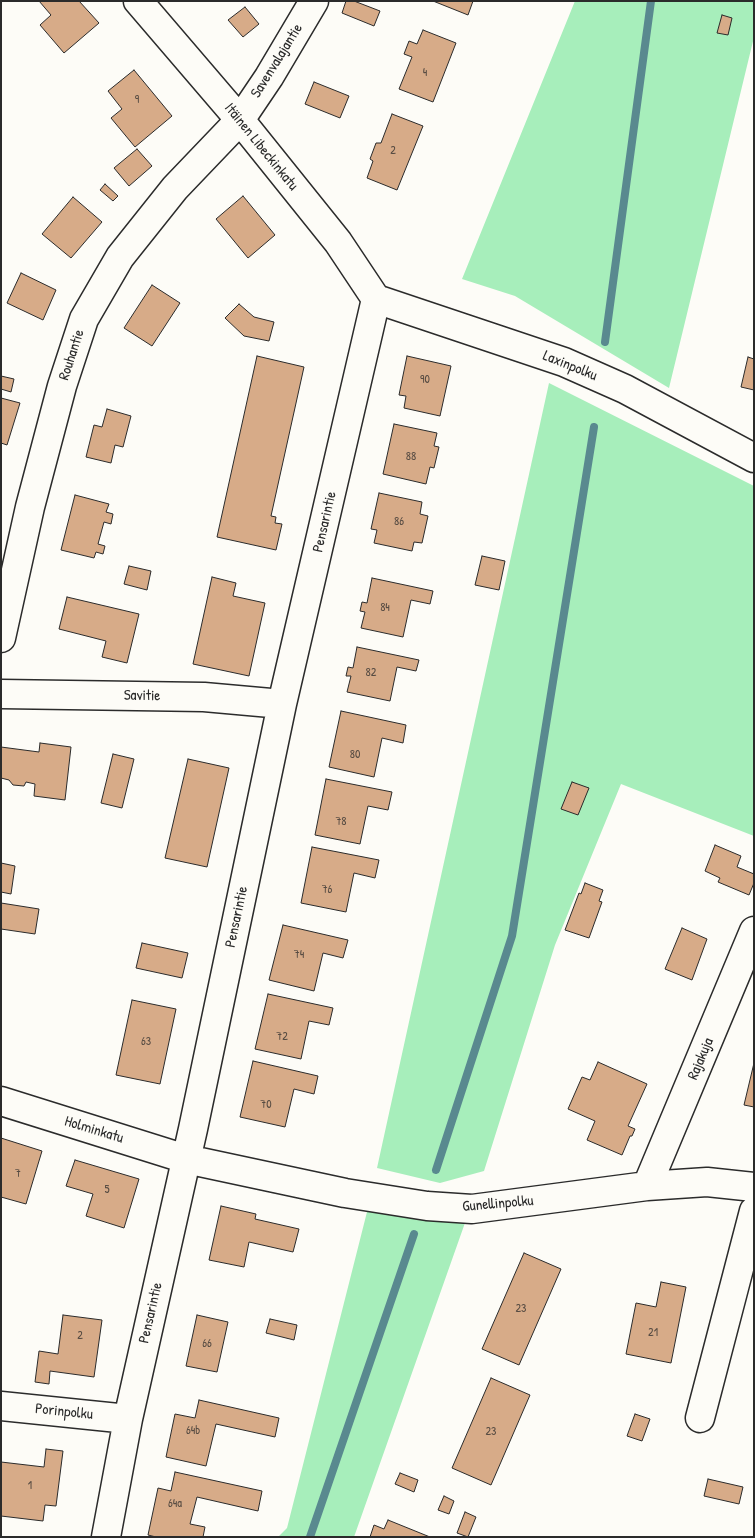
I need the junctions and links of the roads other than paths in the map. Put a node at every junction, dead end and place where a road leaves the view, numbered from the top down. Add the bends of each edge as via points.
1 (138, 1) edge
2 (314, 1) edge
3 (240, 120) junction
4 (376, 299) junction
5 (754, 458) edge
6 (1, 638) edge
7 (1, 694) edge
8 (282, 704) junction
9 (754, 931) edge
10 (1, 1101) edge
11 (186, 1159) junction
12 (648, 1186) junction
13 (754, 1186) edge
14 (754, 1210) edge
15 (1, 1406) edge
16 (700, 1418) dead end
17 (128, 1419) junction
18 (106, 1537) edge

1 - 3 street, Itäinen Libeckinkatu
2 - 3 street, Savenvalajantie
3 - 4 street, Itäinen Libeckinkatu via 338,242
3 - 6 street, Rouhantie via 175,188 120,257 84,319 32,498
4 - 5 street, Laxinpolku via 564,362 625,389
4 - 8 street, Pensarintie
7 - 8 street, Savitie via 204,697
8 - 11 street, Pensarintie
9 - 12 street, Rajakuja
10 - 11 street, Holminkatu
11 - 12 street, Gunellinpolku via 345,1194 472,1209
11 - 17 street, Pensarintie
12 - 13 street, Gunellinpolku via 707,1182
14 - 16 street
15 - 17 street, Porinpolku
17 - 18 street, Pensarintie

